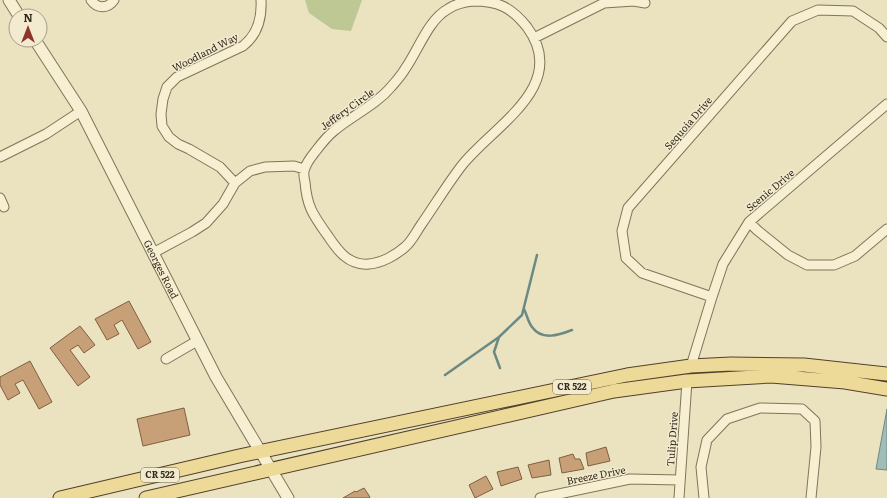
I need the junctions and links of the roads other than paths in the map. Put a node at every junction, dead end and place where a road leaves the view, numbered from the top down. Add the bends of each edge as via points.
1 (91, 0) edge
2 (114, 0) edge
3 (261, 0) edge
4 (645, 3) dead end
5 (887, 37) edge
6 (534, 38) junction
7 (40, 48) edge
8 (887, 104) edge
9 (81, 111) junction
10 (0, 157) edge
11 (304, 169) junction
12 (234, 184) junction
13 (0, 198) edge
14 (4, 207) dead end
15 (749, 222) junction
16 (887, 229) edge
17 (153, 253) junction
18 (712, 297) junction
19 (197, 341) junction
20 (166, 359) dead end
21 (691, 366) junction
22 (887, 374) edge
23 (687, 381) junction
24 (887, 389) edge
25 (260, 452) junction
26 (271, 470) junction
27 (680, 480) junction
28 (60, 498) edge
29 (146, 498) edge
30 (288, 498) edge
31 (544, 498) edge
32 (680, 498) edge
33 (704, 498) edge
34 (811, 498) edge

1 - 2 street via 103,7
3 - 12 street, Woodland Way via 262,12 253,37 243,46 176,77 167,87 163,99 162,126 169,137 220,167
4 - 6 street via 604,3
5 - 18 street, Sequoia Drive via 879,28 853,11 818,10 792,21 628,208 622,231 626,258 642,273
6 - 11 street, Jeffery Circle via 519,18 500,4 472,1 447,9 429,29 406,69 391,88 324,139
6 - 11 street, Jeffery Circle via 540,68 534,89 524,103 463,164 407,245 389,258 368,264 349,260 338,252 313,216 306,198
7 - 9 street, Georges Road
8 - 15 street, Scenic Drive
9 - 10 street via 46,134
9 - 17 street, Georges Road
11 - 12 street via 294,166 265,167 250,171
12 - 17 street via 224,204 206,223
13 - 14 street
15 - 16 street via 788,255 807,265 834,265 855,256
15 - 18 street, Scenic Drive via 723,264
17 - 19 street, Georges Road
18 - 21 street, Scenic Drive
19 - 20 street
19 - 25 street, Georges Road
21 - 22 main road, CR 522 via 804,365
21 - 25 main road, CR 522 via 627,375
23 - 24 main road, CR 522 via 771,376 845,382
23 - 26 main road, CR 522 via 614,391
23 - 27 street, Tulip Drive
25 - 26 street, Georges Road
25 - 28 main road, CR 522
26 - 29 main road, CR 522
26 - 30 street, Georges Road
27 - 31 street, Breeze Drive via 630,479
27 - 32 street, Tulip Drive
33 - 34 street via 701,467 707,440 727,419 760,408 802,409 815,421 816,447

